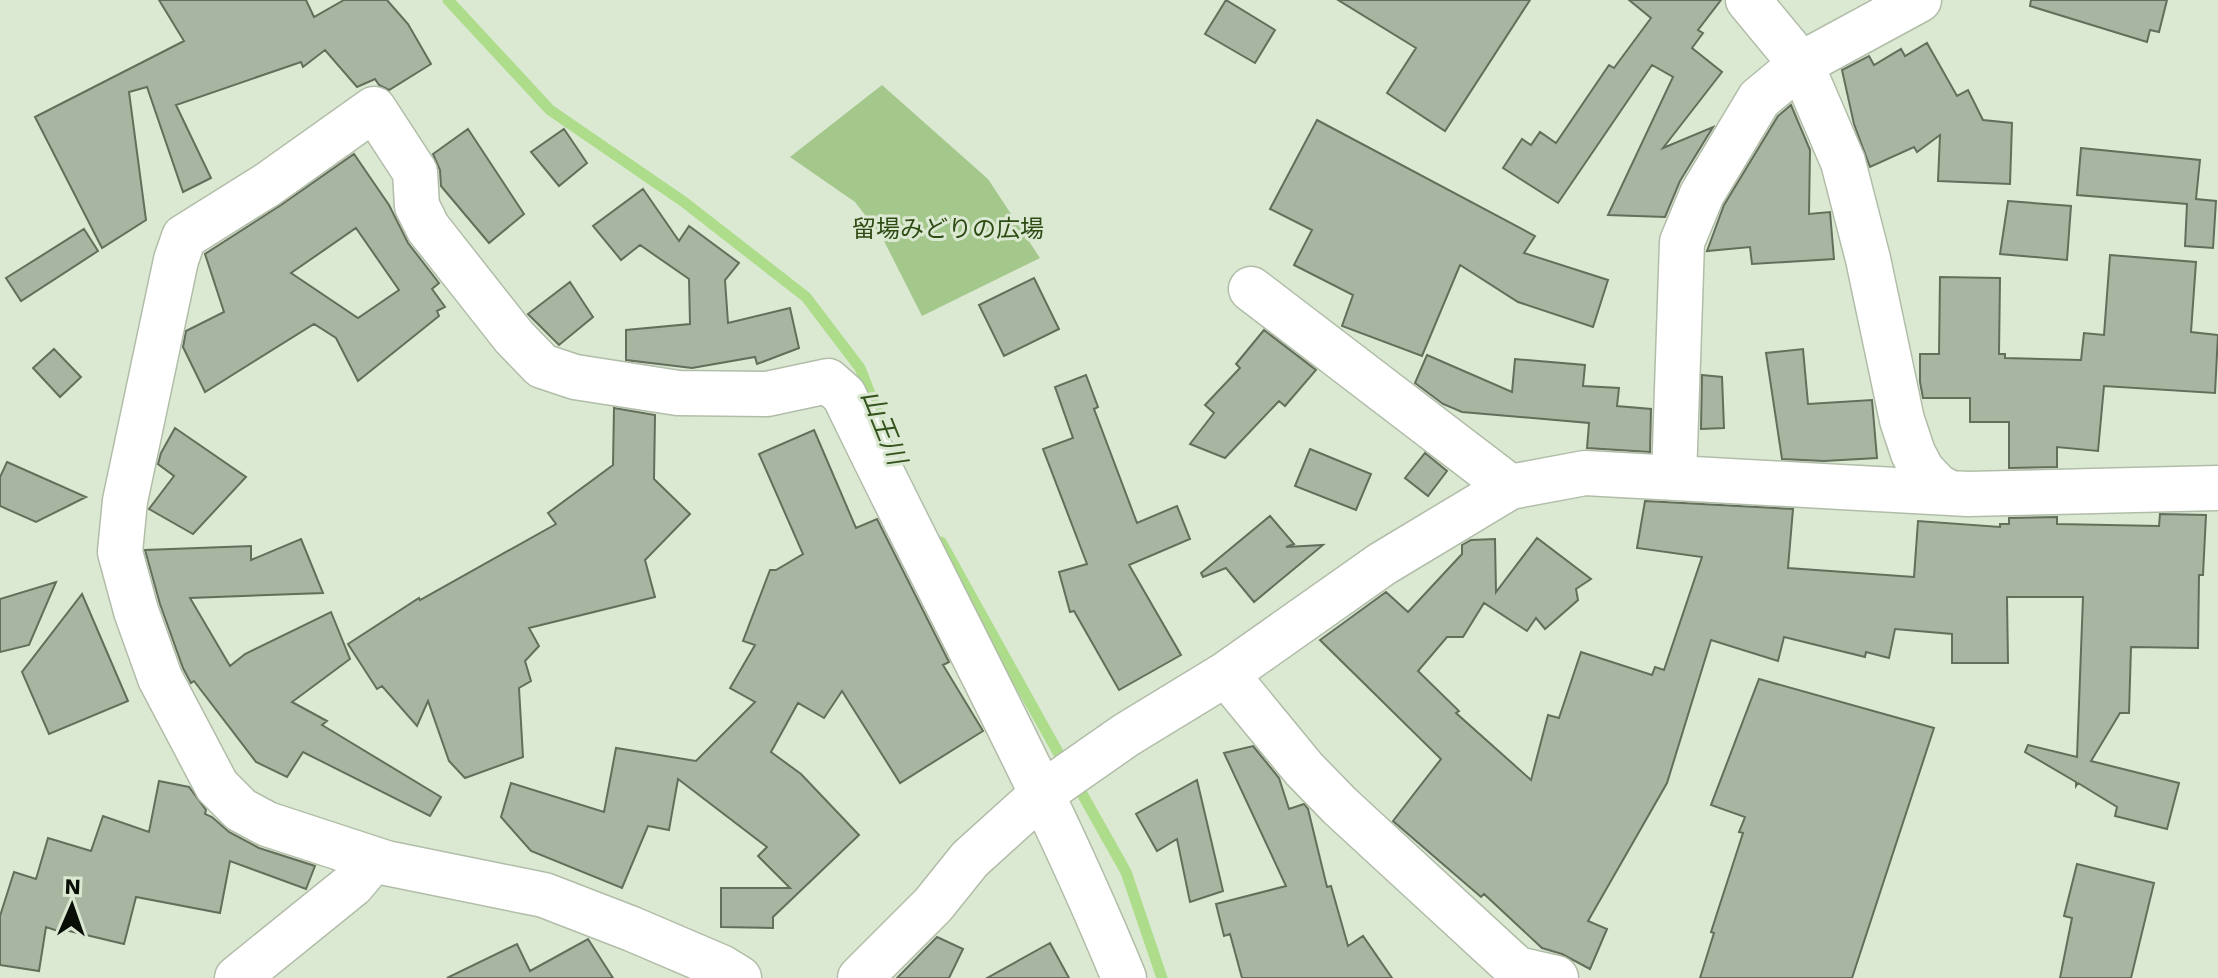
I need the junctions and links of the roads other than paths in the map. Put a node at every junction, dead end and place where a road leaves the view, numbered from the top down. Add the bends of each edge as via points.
1 (1748, 0) edge
2 (1919, 0) edge
3 (1801, 64) junction
4 (1251, 289) dead end
5 (1674, 478) junction
6 (1510, 487) junction
7 (2218, 488) edge
8 (1950, 493) junction
9 (1226, 674) junction
10 (1043, 793) junction
11 (373, 860) junction
12 (237, 978) edge
13 (739, 978) edge
14 (860, 978) edge
15 (1124, 978) edge
16 (1556, 978) edge

1 - 3 street
2 - 3 street
3 - 5 street via 1759,99 1702,194 1682,242
3 - 8 street via 1843,162 1909,442 1928,477
4 - 6 street
5 - 6 street via 1585,473
5 - 8 street
6 - 9 street via 1382,564
7 - 8 street
9 - 10 street
9 - 16 street via 1304,769 1517,969
10 - 11 street via 844,395 828,381 767,394 678,393 575,377 542,366 428,228 417,206 415,172 374,109 184,237 125,501 120,552 160,678 217,786 241,810 267,824
10 - 14 street via 970,859 933,905
10 - 15 street
11 - 12 street via 352,885
11 - 13 street via 544,895

